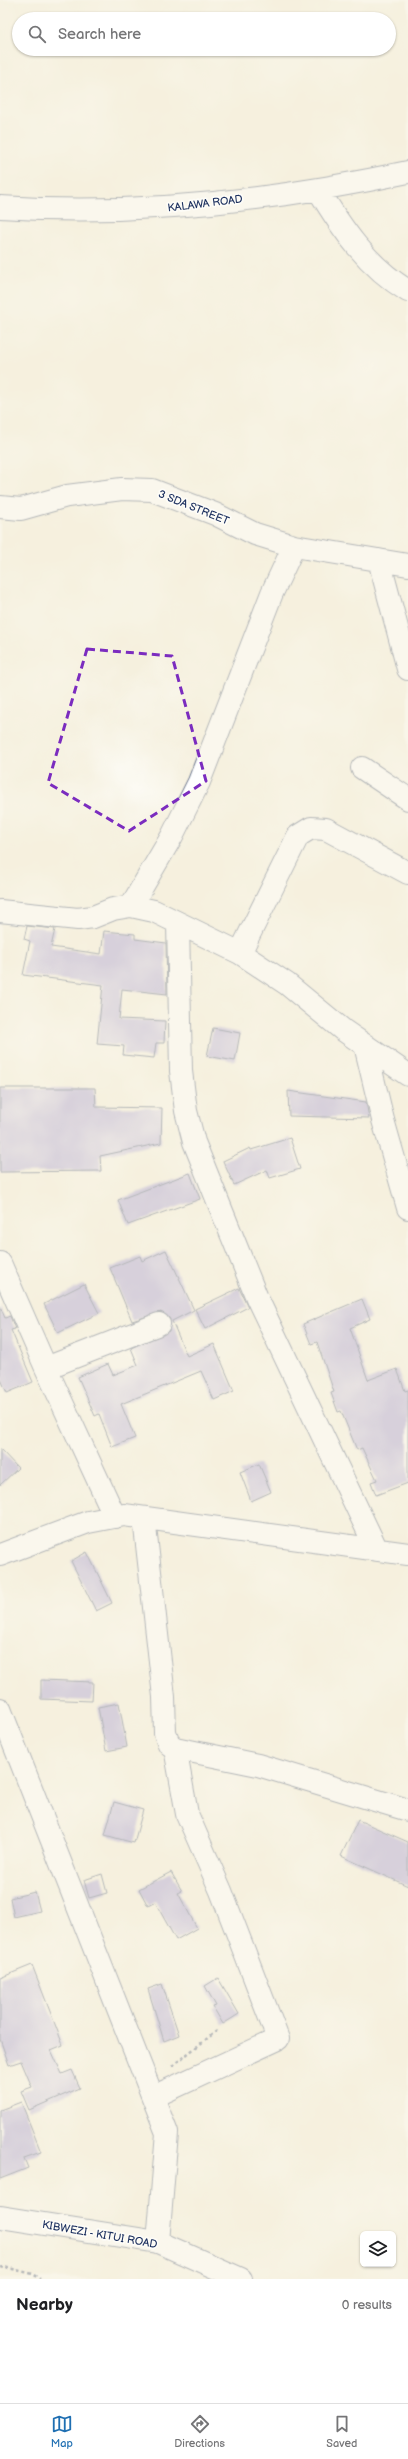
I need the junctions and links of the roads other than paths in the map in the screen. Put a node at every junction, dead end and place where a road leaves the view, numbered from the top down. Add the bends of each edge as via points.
1 (408, 172) edge
2 (318, 189) junction
3 (0, 207) edge
4 (408, 291) edge
5 (0, 508) edge
6 (294, 546) junction
7 (379, 560) junction
8 (408, 565) edge
9 (408, 669) edge
10 (362, 768) dead end
11 (408, 799) edge
12 (408, 873) edge
13 (131, 906) junction
14 (0, 911) edge
15 (178, 922) junction
16 (240, 953) junction
17 (365, 1045) junction
18 (408, 1075) edge
19 (408, 1208) edge
20 (0, 1263) edge
21 (159, 1324) dead end
22 (46, 1368) junction
23 (115, 1517) junction
24 (144, 1518) junction
25 (377, 1550) junction
26 (408, 1554) edge
27 (0, 1555) edge
28 (0, 1709) edge
29 (175, 1748) junction
30 (408, 1810) edge
31 (151, 2091) junction
32 (0, 2217) edge
33 (158, 2242) junction
34 (241, 2279) edge

1 - 2 street, KALAWA ROAD
2 - 3 street, KALAWA ROAD via 144,210
2 - 4 street via 344,232 374,265
5 - 6 street, 3 SDA STREET via 21,509 67,496 122,489 152,490 215,514 255,534
6 - 7 street, 3 SDA STREET
6 - 13 street via 272,593 199,782 172,836
7 - 8 street, 3 SDA STREET
7 - 9 street
10 - 11 street
12 - 16 street via 326,829 311,828 298,836
13 - 14 street via 78,919
13 - 15 street via 154,911
15 - 16 street
15 - 25 street via 181,1071 186,1111 194,1142 257,1298
16 - 17 street via 287,984
17 - 18 street
17 - 19 street
20 - 22 street
21 - 22 street
22 - 23 street
23 - 24 street via 124,1515
23 - 27 street via 88,1522 42,1537
24 - 25 street
24 - 29 street via 164,1698 165,1733 169,1744
25 - 26 street
28 - 31 street
29 - 30 street via 258,1765
29 - 31 street via 187,1814 221,1891 278,2039
31 - 33 street via 168,2134
32 - 33 street, KIBWEZI - KITUI ROAD
33 - 34 street, KIBWEZI - KITUI ROAD

